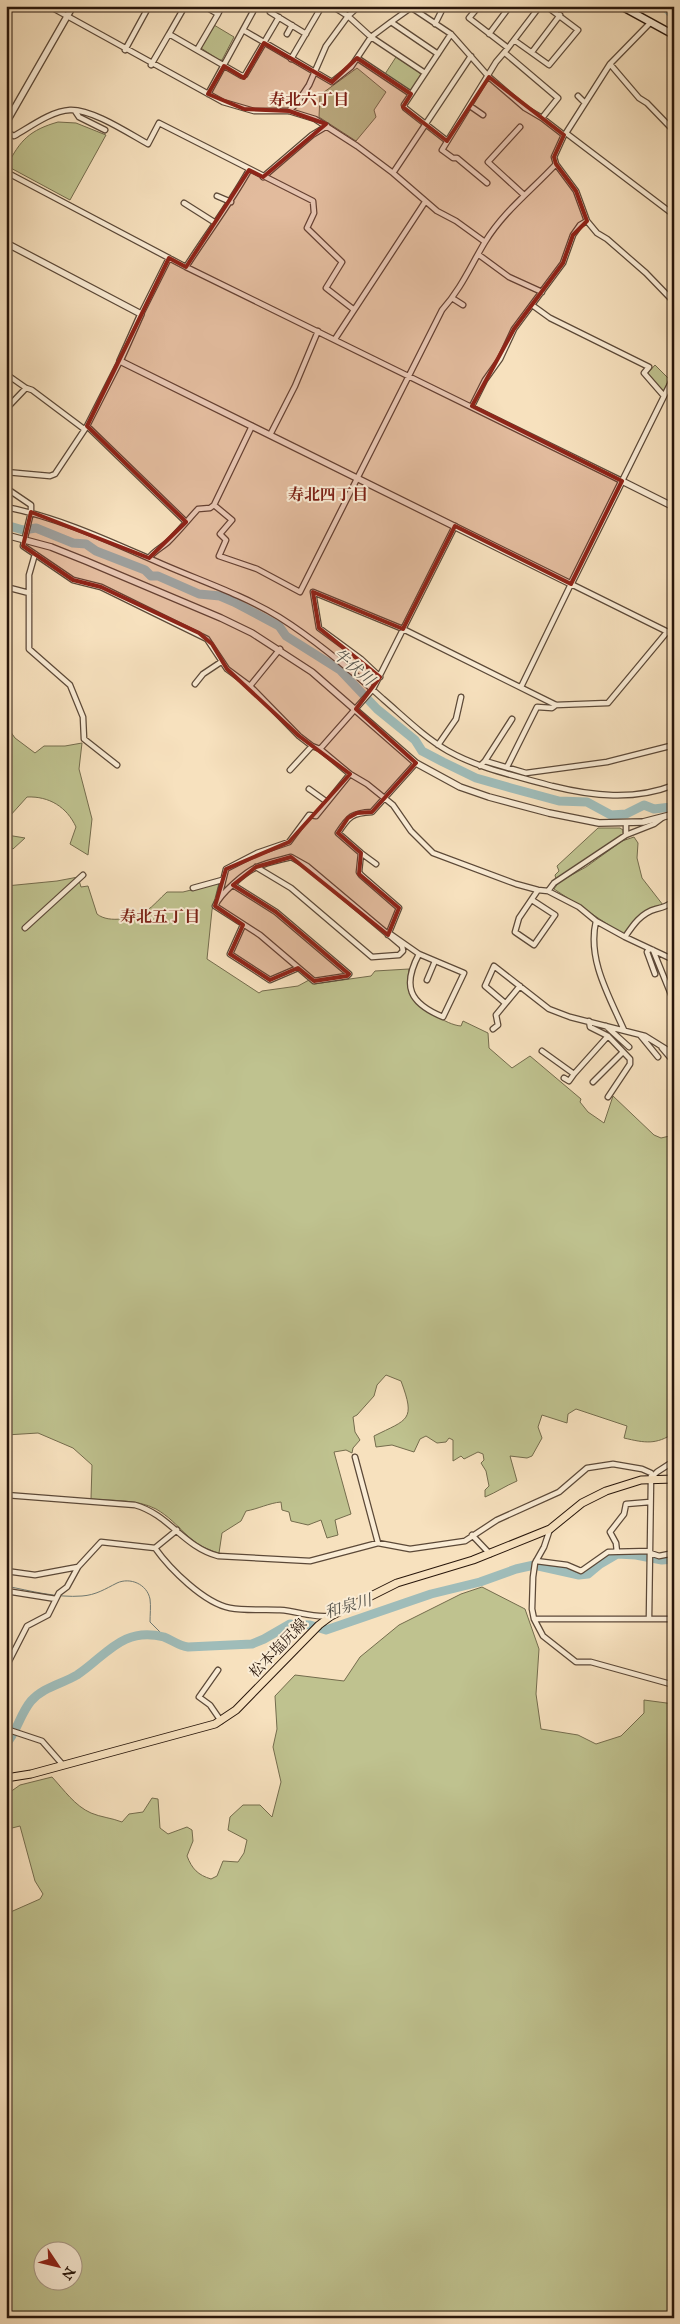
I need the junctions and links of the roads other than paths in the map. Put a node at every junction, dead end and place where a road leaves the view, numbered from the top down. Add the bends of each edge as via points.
1 (49, 6) edge
2 (73, 6) edge
3 (148, 6) edge
4 (185, 6) edge
5 (204, 6) edge
6 (222, 6) edge
7 (256, 6) edge
8 (274, 6) edge
9 (322, 6) edge
10 (332, 6) edge
11 (359, 6) edge
12 (444, 6) edge
13 (479, 6) edge
14 (510, 6) edge
15 (540, 6) edge
16 (546, 6) edge
17 (621, 6) edge
18 (411, 7) edge
19 (218, 14) junction
20 (560, 15) junction
21 (348, 16) junction
22 (67, 17) junction
23 (279, 17) junction
24 (392, 22) junction
25 (651, 22) junction
26 (435, 24) junction
27 (292, 25) junction
28 (243, 30) junction
29 (169, 34) junction
30 (287, 34) dead end
31 (306, 34) junction
32 (451, 34) junction
33 (489, 34) junction
34 (674, 36) edge
35 (371, 37) junction
36 (514, 40) junction
37 (264, 43) junction
38 (508, 48) junction
39 (125, 50) junction
40 (197, 50) junction
41 (532, 52) junction
42 (505, 53) junction
43 (438, 54) junction
44 (471, 56) junction
45 (357, 58) junction
46 (292, 59) junction
47 (151, 64) junction
48 (610, 64) junction
49 (224, 66) junction
50 (315, 72) junction
51 (425, 74) junction
52 (489, 77) junction
53 (208, 94) junction
54 (411, 94) junction
55 (578, 96) dead end
56 (585, 103) junction
57 (470, 106) junction
58 (75, 111) junction
59 (289, 111) junction
60 (483, 115) dead end
61 (542, 118) junction
62 (7, 119) edge
63 (425, 124) junction
64 (327, 126) junction
65 (520, 127) dead end
66 (105, 130) dead end
67 (674, 130) edge
68 (6, 132) edge
69 (565, 134) junction
70 (446, 140) junction
71 (556, 164) junction
72 (249, 170) junction
73 (6, 172) edge
74 (394, 173) junction
75 (263, 177) junction
76 (487, 183) dead end
77 (524, 195) junction
78 (217, 196) dead end
79 (231, 202) junction
80 (425, 202) junction
81 (184, 203) dead end
82 (674, 215) edge
83 (587, 221) junction
84 (214, 222) junction
85 (485, 242) junction
86 (6, 243) edge
87 (479, 255) junction
88 (169, 258) junction
89 (186, 267) junction
90 (542, 292) junction
91 (452, 298) junction
92 (674, 302) edge
93 (463, 305) dead end
94 (532, 305) junction
95 (353, 309) junction
96 (141, 314) junction
97 (318, 331) junction
98 (335, 339) junction
99 (120, 361) junction
100 (6, 374) edge
101 (410, 376) junction
102 (673, 378) edge
103 (26, 388) junction
104 (664, 396) junction
105 (472, 406) junction
106 (6, 409) edge
107 (252, 426) junction
108 (85, 427) junction
109 (270, 435) junction
110 (6, 472) edge
111 (358, 478) junction
112 (622, 481) junction
113 (6, 488) edge
114 (214, 505) junction
115 (6, 507) edge
116 (674, 507) edge
117 (31, 514) junction
118 (186, 522) junction
119 (455, 526) junction
120 (6, 535) edge
121 (24, 537) junction
122 (35, 554) junction
123 (149, 558) junction
124 (571, 584) junction
125 (6, 588) edge
126 (29, 593) junction
127 (403, 629) junction
128 (667, 632) junction
129 (674, 635) edge
130 (280, 649) junction
131 (221, 662) junction
132 (380, 677) junction
133 (195, 684) dead end
134 (250, 686) junction
135 (520, 687) junction
136 (372, 690) junction
137 (461, 697) dead end
138 (556, 705) junction
139 (357, 708) junction
140 (512, 718) dead end
141 (438, 744) junction
142 (674, 745) edge
143 (312, 746) junction
144 (320, 749) junction
145 (485, 762) junction
146 (416, 763) junction
147 (117, 765) dead end
148 (480, 766) junction
149 (507, 767) junction
150 (290, 770) dead end
151 (350, 774) junction
152 (674, 785) edge
153 (309, 789) dead end
154 (384, 796) junction
155 (327, 802) junction
156 (674, 814) edge
157 (662, 817) junction
158 (626, 824) junction
159 (626, 836) junction
160 (361, 853) junction
161 (376, 864) dead end
162 (256, 867) junction
163 (83, 874) dead end
164 (222, 880) junction
165 (233, 886) junction
166 (193, 888) dead end
167 (538, 890) junction
168 (548, 891) junction
169 (219, 897) junction
170 (532, 900) junction
171 (674, 901) edge
172 (596, 921) junction
173 (243, 924) junction
174 (25, 928) dead end
175 (389, 934) junction
176 (625, 938) junction
177 (651, 950) junction
178 (418, 954) junction
179 (674, 960) edge
180 (435, 961) junction
181 (298, 968) junction
182 (655, 974) dead end
183 (427, 980) dead end
184 (520, 986) junction
185 (674, 1002) edge
186 (505, 1003) junction
187 (589, 1021) junction
188 (606, 1025) junction
189 (493, 1029) dead end
190 (624, 1030) junction
191 (640, 1035) junction
192 (608, 1036) junction
193 (661, 1046) junction
194 (629, 1047) dead end
195 (542, 1051) dead end
196 (623, 1052) junction
197 (674, 1054) edge
198 (658, 1057) dead end
199 (674, 1062) edge
200 (574, 1074) junction
201 (564, 1078) dead end
202 (593, 1082) dead end
203 (608, 1097) dead end
204 (355, 1457) dead end
205 (674, 1461) edge
206 (652, 1478) junction
207 (674, 1479) edge
208 (6, 1494) edge
209 (650, 1502) junction
210 (550, 1528) junction
211 (177, 1530) junction
212 (472, 1535) junction
213 (378, 1543) junction
214 (155, 1548) junction
215 (617, 1552) junction
216 (650, 1552) junction
217 (674, 1553) edge
218 (490, 1554) junction
219 (536, 1562) junction
220 (78, 1567) junction
221 (6, 1571) edge
222 (6, 1591) edge
223 (56, 1599) junction
224 (331, 1616) junction
225 (649, 1619) junction
226 (674, 1619) edge
227 (534, 1620) junction
228 (6, 1667) edge
229 (218, 1673) dead end
230 (674, 1685) edge
231 (220, 1721) junction
232 (11, 1731) edge
233 (63, 1765) junction
234 (6, 1778) edge

1 - 22 street
2 - 22 street
3 - 39 street
4 - 29 street
5 - 19 street
6 - 19 street
7 - 28 street
8 - 23 street via 270,12
9 - 31 street
10 - 21 street
11 - 21 street
12 - 26 street
13 - 33 street via 469,18
14 - 33 street
15 - 36 street
16 - 20 street
17 - 25 main road
18 - 24 street
18 - 26 street
19 - 40 street
20 - 41 street
20 - 41 street via 578,30 549,65
21 - 35 street
21 - 50 street via 326,46
22 - 39 street
22 - 62 street
23 - 27 street
23 - 37 street
24 - 35 street
24 - 43 street
25 - 34 main road
25 - 48 street
26 - 32 street
27 - 30 street
27 - 31 street
28 - 37 street
28 - 49 street
29 - 40 street
29 - 47 street
31 - 46 street
32 - 43 street
32 - 44 street
33 - 38 street
35 - 45 street
35 - 51 street
36 - 38 street
36 - 41 street
37 - 46 street
37 - 49 street via 245,75
38 - 42 street
39 - 47 street
40 - 49 street
42 - 52 street
42 - 61 street via 558,98
43 - 51 street
44 - 52 street
44 - 63 street
45 - 50 street via 332,82
45 - 54 street
46 - 50 street
47 - 53 street
48 - 56 street
48 - 67 street via 639,98
49 - 53 street
50 - 59 street
51 - 54 street
52 - 57 street
52 - 61 street
53 - 59 street via 244,109
54 - 63 street via 405,108
55 - 56 street
56 - 69 street
57 - 60 street
57 - 70 street
58 - 66 street via 79,117
58 - 68 street via 56,114 14,136
58 - 72 street via 89,114 148,144 159,123
59 - 64 street
61 - 69 street
63 - 70 street
63 - 74 street
64 - 74 street
64 - 75 street
65 - 77 street via 488,162
69 - 71 street via 554,156
69 - 82 street
70 - 76 street via 443,152 457,158
71 - 77 street
71 - 83 street via 576,192
72 - 75 street
72 - 79 street
73 - 88 street
74 - 80 street
75 - 95 street via 313,201 314,214 308,228 342,262 326,288
77 - 85 street via 507,211
78 - 79 street
79 - 84 street
80 - 85 street
80 - 95 street
81 - 84 street
83 - 90 street via 573,235 563,263
83 - 92 street
84 - 89 street
85 - 87 street
86 - 96 street
87 - 90 street via 508,277
87 - 91 street
88 - 89 street
88 - 96 street
89 - 97 street
90 - 94 street
91 - 93 street
91 - 101 street via 442,310
94 - 104 street via 550,318 648,368 644,373
94 - 105 street via 514,329 500,360
95 - 98 street
96 - 99 street
97 - 98 street
97 - 109 street
98 - 101 street
99 - 107 street
99 - 108 street
100 - 103 street
101 - 105 street
101 - 111 street
102 - 104 street
103 - 106 street
103 - 108 street
104 - 112 street
105 - 112 street
107 - 109 street
107 - 114 street
108 - 110 street via 55,474
108 - 118 street
109 - 111 street
111 - 114 street via 300,592 257,570 219,556 226,540 220,534 232,520
111 - 119 street
112 - 116 street
112 - 124 street
113 - 117 street via 31,505
114 - 118 street via 198,510
115 - 117 street
117 - 121 street
117 - 123 street via 98,536
118 - 123 street
119 - 124 street
119 - 127 street
120 - 121 street
121 - 122 street via 23,546
121 - 130 street via 221,618
122 - 126 street via 29,575
122 - 131 street via 73,580 101,587 199,633 212,644
123 - 136 street via 276,616 320,645
124 - 128 street
124 - 135 street
125 - 126 street
126 - 147 street via 29,649 70,685 83,718 84,739
127 - 132 street
127 - 132 street via 313,592 318,628
127 - 135 street
128 - 129 street
128 - 138 street via 608,703
130 - 134 street
130 - 139 street
131 - 133 street
131 - 134 street
132 - 136 street
134 - 143 street
135 - 138 street
136 - 139 street
136 - 141 street
137 - 141 street via 456,718
138 - 149 street via 552,708 537,707
139 - 144 street
139 - 146 street
140 - 145 street
141 - 148 street
142 - 149 street via 607,762 526,773
143 - 144 street
143 - 150 street
144 - 151 street
145 - 148 street
145 - 149 street
146 - 154 street
146 - 158 street via 451,783 489,797 577,820
148 - 152 street via 594,795 633,795
151 - 154 street
151 - 155 street
153 - 155 street
154 - 160 street via 372,812 357,812 348,818 338,833
154 - 167 street via 432,853
155 - 164 street via 316,816 309,815 289,842 226,869
156 - 157 street
157 - 158 street
157 - 159 street
158 - 159 street
159 - 168 street via 554,883
160 - 161 street
160 - 175 street via 360,875 399,908
162 - 165 street
162 - 175 street via 292,857
162 - 175 street via 290,888 372,957 399,955 403,951
163 - 174 street
164 - 166 street
164 - 169 street
165 - 169 street
165 - 181 street via 276,912 349,974 314,981
167 - 168 street
167 - 170 street
168 - 172 street via 579,907
169 - 173 street via 215,906
170 - 170 street via 515,932 534,945 555,914
171 - 176 street via 638,918
172 - 176 street
172 - 190 street via 592,936 602,983
173 - 181 street
173 - 181 street via 230,954 270,980
175 - 178 street
176 - 177 street
177 - 179 street
177 - 182 street via 647,952
177 - 185 street
178 - 180 street
178 - 180 street via 410,970 409,986 425,1007 443,1018 464,973
180 - 183 street
184 - 186 street
184 - 186 street via 494,966 485,986
184 - 187 street via 549,1009
186 - 189 street via 496,1015 498,1025
187 - 188 street
187 - 192 street via 590,1027
188 - 190 street
188 - 194 street
190 - 191 street
191 - 193 street
191 - 198 street
192 - 196 street
192 - 200 street
193 - 197 street
193 - 199 street
195 - 200 street
196 - 202 street
196 - 203 street via 630,1059 630,1064
200 - 201 street via 568,1081
204 - 213 street
205 - 206 street
206 - 207 main road, 松本塩尻線
206 - 209 street
206 - 210 main road, 松本塩尻線 via 590,1498
206 - 212 street via 647,1470 613,1464 587,1468 559,1492
208 - 211 street via 135,1505 149,1509
209 - 215 street via 626,1504 624,1514 610,1532
209 - 216 street
210 - 218 main road, 松本塩尻線
210 - 219 street
211 - 213 street via 198,1549 223,1556 310,1561
211 - 214 street
212 - 213 street via 465,1540 410,1549
212 - 218 street
214 - 220 street via 101,1542
214 - 224 street via 184,1579 228,1608 287,1610 315,1618
215 - 216 street
215 - 219 street via 608,1552 581,1571 567,1565
216 - 217 street via 659,1556
216 - 225 street
218 - 224 main road, 松本塩尻線 via 412,1577
219 - 227 street via 533,1576
220 - 221 street via 43,1574
220 - 223 street
222 - 223 street
223 - 228 street via 48,1614 27,1626
224 - 231 main road, 松本塩尻線 via 236,1710
225 - 226 street
225 - 227 street
227 - 230 street via 543,1636 576,1662 591,1662
229 - 231 street via 199,1697
231 - 233 main road, 松本塩尻線
232 - 233 street via 42,1741
233 - 234 main road, 松本塩尻線

